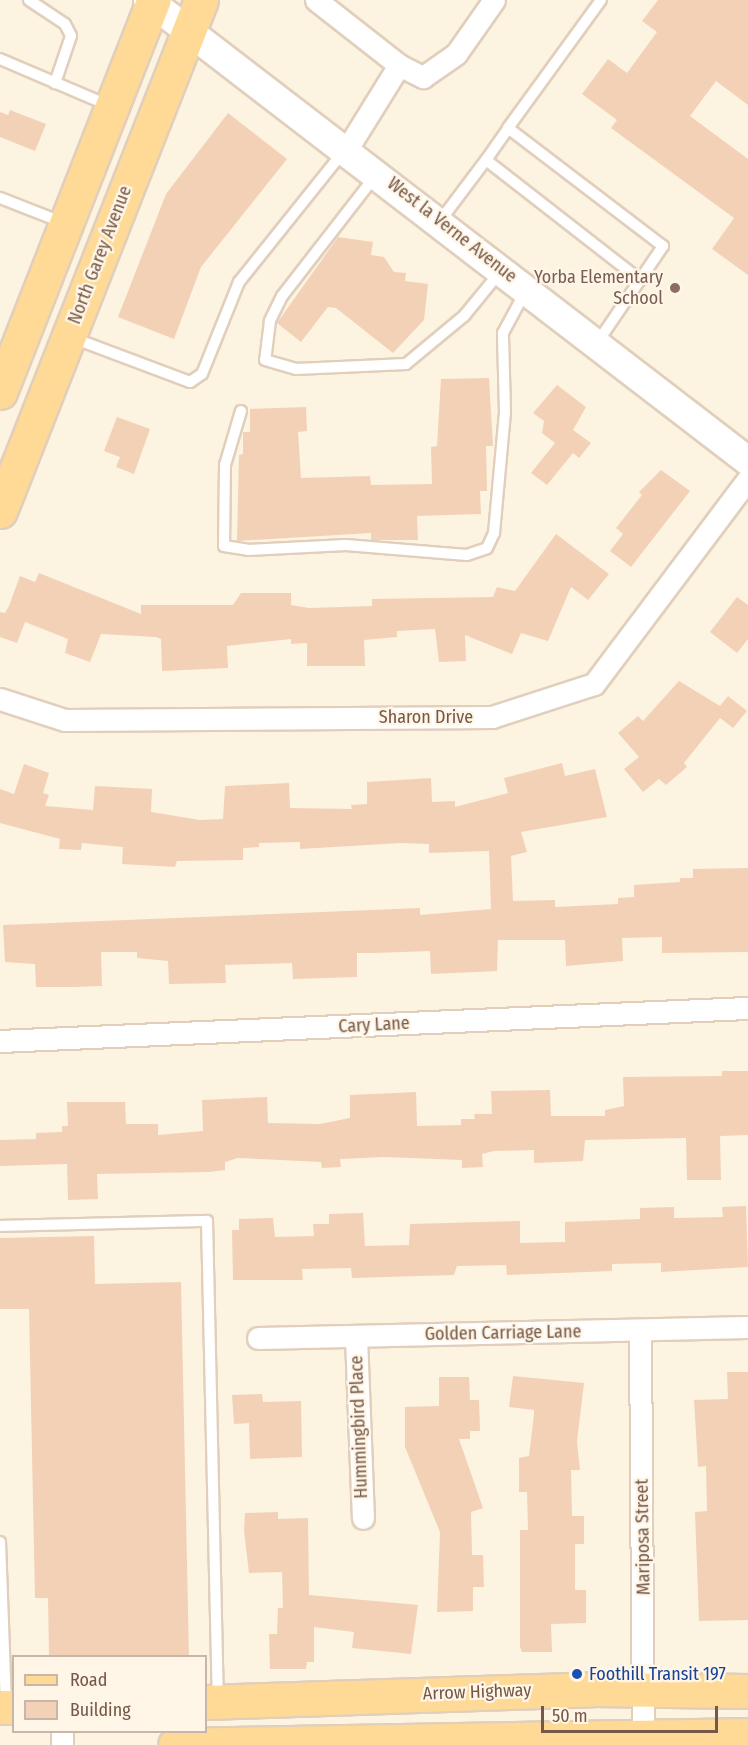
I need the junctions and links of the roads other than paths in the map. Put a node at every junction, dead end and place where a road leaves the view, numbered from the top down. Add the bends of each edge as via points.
1 (29, 0) edge
2 (201, 0) edge
3 (316, 0) edge
4 (494, 0) edge
5 (601, 0) edge
6 (152, 1) edge
7 (188, 31) junction
8 (0, 59) edge
9 (399, 65) junction
10 (55, 83) junction
11 (111, 107) junction
12 (508, 128) junction
13 (346, 148) junction
14 (486, 160) junction
15 (378, 173) junction
16 (0, 198) edge
17 (440, 222) junction
18 (66, 224) junction
19 (502, 269) junction
20 (639, 279) junction
21 (527, 289) junction
22 (68, 336) junction
23 (597, 343) junction
24 (0, 392) edge
25 (241, 411) dead end
26 (748, 460) edge
27 (748, 479) edge
28 (0, 511) edge
29 (0, 699) edge
30 (748, 1008) edge
31 (0, 1041) edge
32 (0, 1226) edge
33 (748, 1327) edge
34 (640, 1330) junction
35 (356, 1337) junction
36 (258, 1338) dead end
37 (363, 1518) dead end
38 (0, 1542) edge
39 (748, 1690) edge
40 (645, 1692) junction
41 (212, 1702) edge
42 (6, 1707) edge
43 (748, 1735) edge
44 (643, 1741) edge
45 (453, 1742) edge
46 (175, 1745) edge

1 - 10 lane via 64,24 71,36
2 - 7 main road, North Garey Avenue
3 - 9 street
4 - 9 street via 456,54 423,76
5 - 12 lane
6 - 7 main road, West la Verne Avenue
6 - 11 main road
7 - 13 main road, West la Verne Avenue
7 - 22 main road, North Garey Avenue
8 - 10 lane
9 - 13 street
10 - 11 lane
11 - 18 main road
12 - 14 lane
12 - 20 lane via 663,246
13 - 15 main road, West la Verne Avenue
13 - 22 lane via 239,282 202,374 190,382
14 - 17 lane
14 - 20 lane
15 - 17 main road, West la Verne Avenue
15 - 19 lane via 282,296 270,321 265,360 296,369 406,364 464,316
16 - 18 lane
17 - 19 main road, West la Verne Avenue
18 - 24 main road
19 - 21 main road, West la Verne Avenue
20 - 23 lane
21 - 23 main road, West la Verne Avenue
21 - 25 lane via 503,333 505,412 494,532 487,548 467,555 346,545 248,550 224,546 225,465
22 - 28 main road, North Garey Avenue
23 - 26 main road, West la Verne Avenue
27 - 29 street, Sharon Drive via 594,684 492,717 65,720
30 - 31 street, Cary Lane
32 - 41 lane via 207,1221
33 - 34 street, Golden Carriage Lane
34 - 35 street, Golden Carriage Lane
34 - 40 street, Mariposa Street
35 - 36 street, Golden Carriage Lane
35 - 37 street, Hummingbird Place
38 - 42 lane
39 - 40 main road, Arrow Highway
40 - 41 main road, Arrow Highway via 593,1689
40 - 44 street, Mariposa Street
43 - 44 main road
44 - 45 main road
45 - 46 main road

